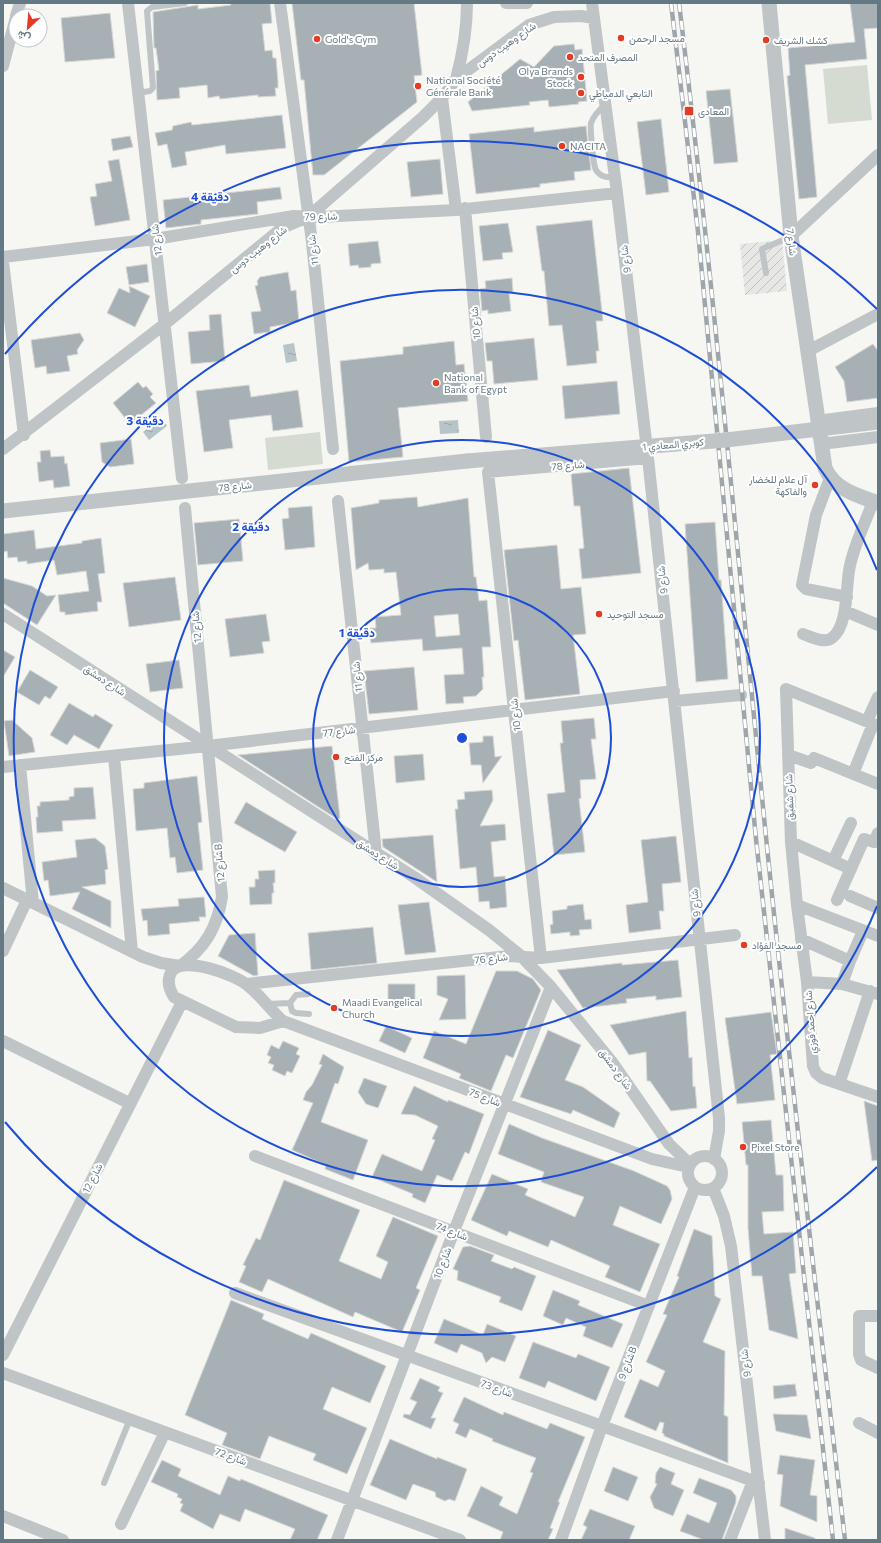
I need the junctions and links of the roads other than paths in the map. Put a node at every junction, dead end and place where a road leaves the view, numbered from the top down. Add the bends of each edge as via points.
1 (128, 3) edge
2 (185, 3) edge
3 (280, 3) edge
4 (467, 3) edge
5 (506, 3) edge
6 (527, 3) edge
7 (592, 3) edge
8 (769, 3) edge
9 (594, 18) junction
10 (8, 46) edge
11 (3, 64) edge
12 (456, 79) junction
13 (138, 93) junction
14 (442, 98) junction
15 (605, 105) junction
16 (878, 154) edge
17 (615, 178) junction
18 (617, 193) junction
19 (460, 209) junction
20 (308, 217) junction
21 (791, 236) junction
22 (155, 239) junction
23 (3, 257) edge
24 (3, 262) edge
25 (766, 274) dead end
26 (878, 314) edge
27 (166, 323) junction
28 (808, 351) junction
29 (878, 413) edge
30 (818, 421) junction
31 (878, 422) edge
32 (24, 434) junction
33 (486, 436) dead end
34 (878, 437) edge
35 (821, 444) junction
36 (3, 449) edge
37 (333, 449) dead end
38 (648, 458) junction
39 (467, 461) joint
40 (488, 472) joint
41 (182, 478) dead end
42 (830, 478) junction
43 (338, 501) dead end
44 (876, 502) edge
45 (185, 508) dead end
46 (3, 511) edge
47 (847, 597) junction
48 (845, 611) junction
49 (3, 614) edge
50 (878, 625) edge
51 (803, 634) dead end
52 (741, 695) dead end
53 (674, 696) junction
54 (878, 697) edge
55 (514, 711) junction
56 (873, 724) edge
57 (362, 728) junction
58 (208, 746) junction
59 (788, 755) junction
60 (114, 756) junction
61 (20, 765) junction
62 (3, 767) edge
63 (853, 774) junction
64 (878, 785) edge
65 (878, 790) edge
66 (851, 823) dead end
67 (878, 833) edge
68 (791, 842) junction
69 (376, 853) junction
70 (833, 861) junction
71 (851, 869) junction
72 (3, 888) edge
73 (850, 896) dead end
74 (837, 900) dead end
75 (30, 901) junction
76 (797, 905) junction
77 (878, 908) edge
78 (863, 931) junction
79 (735, 935) dead end
80 (878, 936) edge
81 (801, 939) junction
82 (699, 940) junction
83 (3, 951) edge
84 (132, 952) junction
85 (521, 956) junction
86 (541, 958) junction
87 (850, 961) junction
88 (180, 966) junction
89 (807, 982) junction
90 (246, 984) junction
91 (842, 984) junction
92 (551, 987) junction
93 (874, 993) edge
94 (308, 994) dead end
95 (182, 1002) junction
96 (290, 1003) junction
97 (266, 1004) junction
98 (309, 1014) dead end
99 (283, 1021) junction
100 (3, 1041) edge
101 (839, 1084) junction
102 (878, 1097) edge
103 (129, 1103) junction
104 (503, 1105) junction
105 (255, 1156) dead end
106 (714, 1159) junction
107 (689, 1166) junction
108 (695, 1187) junction
109 (713, 1188) junction
110 (454, 1232) junction
111 (235, 1293) dead end
112 (649, 1306) junction
113 (877, 1313) edge
114 (3, 1355) edge
115 (407, 1356) junction
116 (878, 1368) edge
117 (3, 1372) edge
118 (130, 1419) junction
119 (859, 1423) dead end
120 (602, 1426) junction
121 (165, 1432) junction
122 (878, 1432) edge
123 (756, 1482) junction
124 (104, 1483) dead end
125 (352, 1501) junction
126 (3, 1516) edge
127 (121, 1524) dead end
128 (60, 1540) edge
129 (338, 1540) edge
130 (460, 1540) edge
131 (561, 1540) edge
132 (730, 1540) edge
133 (765, 1540) edge

1 - 13 street, شارع 12
2 - 13 lane via 147,11 153,88 150,92
3 - 20 street, شارع 11
4 - 12 street via 467,28
5 - 6 street
7 - 9 street, شارع 9
8 - 21 street, شارع 7
9 - 12 street, شارع وهيب دوس via 554,17 529,25
9 - 15 street, شارع 9
10 - 11 street
12 - 14 street, شارع وهيب دوس
13 - 22 street, شارع 12
14 - 19 street, شارع 10
14 - 20 street, شارع وهيب دوس
15 - 17 street, شارع 9
15 - 17 lane via 590,125 595,169 600,175
16 - 21 street
17 - 18 street, شارع 9
18 - 19 street, شارع 79
18 - 38 street, شارع 9
19 - 20 street, شارع 79
19 - 33 street, شارع 10
20 - 22 street, شارع 79 via 280,218
20 - 27 street, شارع وهيب دوس via 282,228
20 - 37 street, شارع 11
21 - 25 lane via 762,249
21 - 28 street, شارع 7
22 - 23 street, شارع 79
22 - 27 street, شارع 12
24 - 32 street
26 - 28 street
27 - 32 street, شارع وهيب دوس
27 - 41 street, شارع 12
28 - 30 street, شارع 7
29 - 30 street
30 - 35 street, شارع 7
31 - 39 street, كوبري المعادي 1, bridge via 726,440
32 - 36 street, شارع وهيب دوس
34 - 35 street
35 - 42 street, شارع 7 via 825,468
38 - 40 street, شارع 78
38 - 53 street, شارع 9
39 - 46 street, شارع 78
40 - 55 street, شارع 10
42 - 44 street via 845,490
42 - 47 street via 816,515 802,584 806,589
43 - 57 street, شارع 11
44 - 47 street via 850,565
45 - 58 street, شارع 12
47 - 48 street
48 - 50 street
48 - 51 street via 833,638 824,640
49 - 58 street, شارع دمشق
52 - 53 street, شارع 77
53 - 55 street, شارع 77
53 - 82 street, شارع 9
54 - 56 street
55 - 57 street, شارع 77
55 - 86 street, شارع 10
56 - 59 street, شارع شفيق via 788,688
56 - 63 street
57 - 58 street, شارع 77
57 - 69 street, شارع 11
58 - 60 street, شارع 77
58 - 69 street, شارع دمشق
58 - 88 street, شارع 12B via 222,897 214,930 205,944
59 - 63 street via 811,763 814,758
59 - 68 street, شارع شفيق
60 - 61 street, شارع 77
60 - 84 street
61 - 62 street, شارع 77
61 - 75 street
63 - 64 street
64 - 65 street
66 - 70 street
67 - 71 street via 874,842 864,839
68 - 70 street
68 - 76 street, شارع شفيق
69 - 85 street, شارع دمشق via 452,903
70 - 71 street
71 - 74 street
72 - 75 street, شارع 75
73 - 77 street
75 - 83 street
75 - 84 street, شارع 75
76 - 78 street
76 - 81 street, شارع احمد فوزي
78 - 80 street
78 - 87 street
79 - 82 street, شارع 76
81 - 87 street
81 - 89 street, شارع احمد فوزي
82 - 86 street, شارع 76
82 - 106 street, شارع 9 via 719,1118
84 - 88 street, شارع 75 via 160,963
85 - 86 street, شارع 76
85 - 90 street, شارع 76
85 - 92 street, شارع دمشق
87 - 91 street
88 - 90 street, شارع 75 via 212,969
88 - 95 street via 172,971 169,989 174,997
89 - 91 street
89 - 101 street, شارع احمد فوزي via 813,1066 822,1078
90 - 97 street, شارع 75
91 - 93 street
92 - 104 street, شارع 10
92 - 107 street, شارع دمشق via 612,1062 669,1144
93 - 101 street
94 - 96 lane via 296,996
95 - 99 street via 236,1027 260,1028
95 - 103 street, شارع 12
96 - 97 lane
96 - 98 lane via 292,1011
97 - 99 street, شارع 75
99 - 104 street, شارع 75
100 - 103 street
101 - 102 street, شارع احمد فوزي
103 - 114 street, شارع 12
104 - 107 street, شارع 75 via 652,1159
104 - 110 street, شارع 10
105 - 110 street, شارع 74
106 - 107 street via 698,1157
106 - 109 street via 722,1170 721,1177
107 - 108 street via 688,1175
108 - 109 street via 707,1190
108 - 112 street, شارع 9B
109 - 123 street, شارع 9 via 724,1216 731,1246
110 - 112 street, شارع 74
110 - 115 street, شارع 10
111 - 115 street, شارع 73
112 - 120 street, شارع 9B
113 - 116 street via 859,1316 859,1357
115 - 120 street, شارع 73
115 - 125 street, شارع 10
117 - 118 street, شارع 72
118 - 121 street, شارع 72
118 - 124 lane
119 - 122 street
120 - 123 street, شارع 73
120 - 131 street, شارع 9B
121 - 125 street, شارع 72
121 - 127 street
123 - 132 street
123 - 133 street, شارع 9
125 - 129 street, شارع 10
125 - 130 street, شارع 72
126 - 128 street

